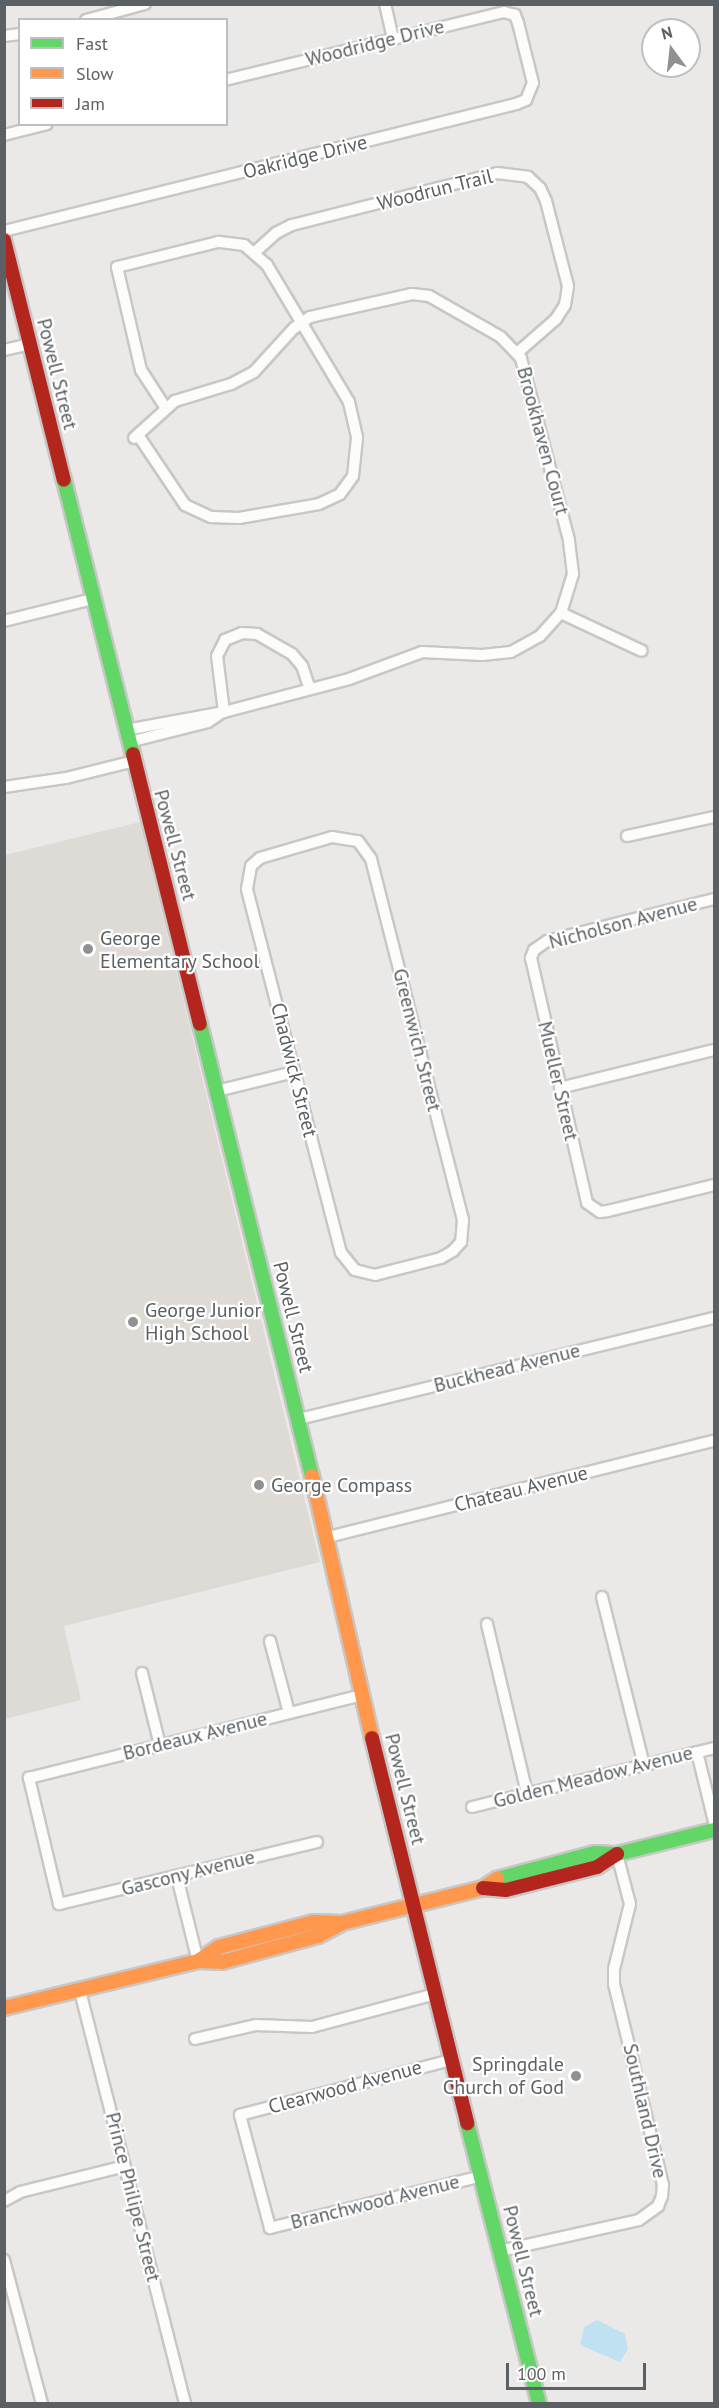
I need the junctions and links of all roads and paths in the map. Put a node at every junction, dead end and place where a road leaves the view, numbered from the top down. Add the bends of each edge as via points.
1 (145, 4) edge
2 (385, 4) edge
3 (93, 18) edge
4 (518, 23) joint
5 (393, 38) junction
6 (228, 79) edge
7 (39, 126) edge
8 (4, 135) edge
9 (4, 231) edge
10 (4, 240) edge
11 (255, 252) junction
12 (302, 322) junction
13 (30, 344) junction
14 (4, 350) edge
15 (517, 352) junction
16 (165, 407) junction
17 (93, 599) junction
18 (561, 613) junction
19 (4, 621) edge
20 (642, 651) dead end
21 (310, 689) junction
22 (224, 712) junction
23 (128, 736) junction
24 (134, 761) junction
25 (4, 787) edge
26 (714, 817) edge
27 (627, 836) dead end
28 (358, 841) joint
29 (714, 899) edge
30 (534, 950) joint
31 (714, 1050) edge
32 (294, 1072) junction
33 (560, 1088) junction
34 (217, 1091) junction
35 (714, 1185) edge
36 (355, 1270) joint
37 (714, 1318) edge
38 (299, 1419) junction
39 (714, 1442) edge
40 (328, 1537) junction
41 (602, 1596) dead end
42 (487, 1624) dead end
43 (270, 1641) dead end
44 (142, 1673) dead end
45 (362, 1695) junction
46 (289, 1713) junction
47 (160, 1745) junction
48 (714, 1748) edge
49 (697, 1752) junction
50 (644, 1765) junction
51 (527, 1793) junction
52 (472, 1807) dead end
53 (714, 1821) edge
54 (714, 1830) edge
55 (317, 1842) dead end
56 (617, 1854) junction
57 (177, 1876) junction
58 (59, 1904) joint
59 (413, 1905) junction
60 (198, 1961) junction
61 (80, 1991) junction
62 (435, 1994) junction
63 (4, 2008) edge
64 (195, 2039) dead end
65 (451, 2060) junction
66 (125, 2166) junction
67 (481, 2176) junction
68 (4, 2201) edge
69 (270, 2228) joint
70 (500, 2251) junction
71 (4, 2260) edge
72 (42, 2403) edge
73 (184, 2403) edge
74 (539, 2403) edge

1 - 3 street
2 - 5 street
4 - 5 street, Woodridge Drive via 515,15 504,12
4 - 9 street, Oakridge Drive via 533,83 526,100
5 - 6 street, Woodridge Drive
7 - 8 street
10 - 13 street, Powell Street
11 - 12 street
11 - 15 street, Woodrun Trail via 292,225 497,173 528,177 546,201 567,286 565,305 556,319
11 - 16 street via 236,243 218,243 117,267 144,379
12 - 15 street, Brookhaven Court via 321,314 421,294 501,337
12 - 16 street, Brookhaven Court via 254,372 231,384 190,393
12 - 16 street, Brookhaven Court via 352,409 356,465 340,494 319,504 239,518 200,514 179,498 136,437
13 - 14 street
13 - 17 street, Powell Street
15 - 18 street, Brookhaven Court via 573,559 571,587
17 - 19 street
17 - 23 street, Powell Street
18 - 20 street
18 - 21 street, Brookhaven Court via 540,636 511,652 422,652
21 - 22 street, Brookhaven Court
21 - 22 street via 302,666 292,654 256,634 242,633 225,640 217,656
22 - 23 street, Brookhaven Court
23 - 24 street, Powell Street
24 - 25 street via 66,778
24 - 34 street, Powell Street
26 - 27 street
28 - 32 street, Chadwick Street via 332,837 271,853 251,866 248,889
28 - 36 street, Greenwich Street via 371,859 463,1220 461,1242 441,1258 375,1275
29 - 30 street, Nicholson Avenue via 547,941
30 - 33 street, Mueller Street via 532,968
31 - 33 street
32 - 34 street
32 - 36 street, Chadwick Street via 341,1253
33 - 35 street, Mueller Street via 585,1196 593,1209 608,1211
34 - 38 street, Powell Street
37 - 38 street, Buckhead Avenue
38 - 40 street, Powell Street
39 - 40 street, Chateau Avenue
40 - 45 street, Powell Street
41 - 50 street
42 - 51 street
43 - 46 street
44 - 47 street
45 - 46 street, Bordeaux Avenue
45 - 59 street, Powell Street
46 - 47 street, Bordeaux Avenue
47 - 58 street, Bordeaux Avenue via 29,1778
48 - 49 street, Golden Meadow Avenue
49 - 50 street, Golden Meadow Avenue
49 - 53 street
50 - 51 street, Golden Meadow Avenue
51 - 52 street, Golden Meadow Avenue
54 - 56 street
55 - 57 street, Gascony Avenue
56 - 59 street via 597,1867 517,1887 483,1888
56 - 70 street, Southland Drive via 630,1904 614,1984 663,2185 662,2196 658,2206 639,2220
57 - 58 street, Gascony Avenue
57 - 60 street
59 - 60 street via 342,1923 318,1936 222,1962
59 - 62 street, Powell Street
60 - 61 street
61 - 63 street
61 - 66 street, Prince Philipe Street
62 - 64 street via 312,2026 256,2025
62 - 65 street, Powell Street
65 - 67 street, Powell Street
65 - 69 street, Clearwood Avenue via 240,2115
66 - 68 street via 20,2192
66 - 73 street, Prince Philipe Street
67 - 69 street, Branchwood Avenue
67 - 70 street, Powell Street
70 - 74 street, Powell Street
71 - 72 street

